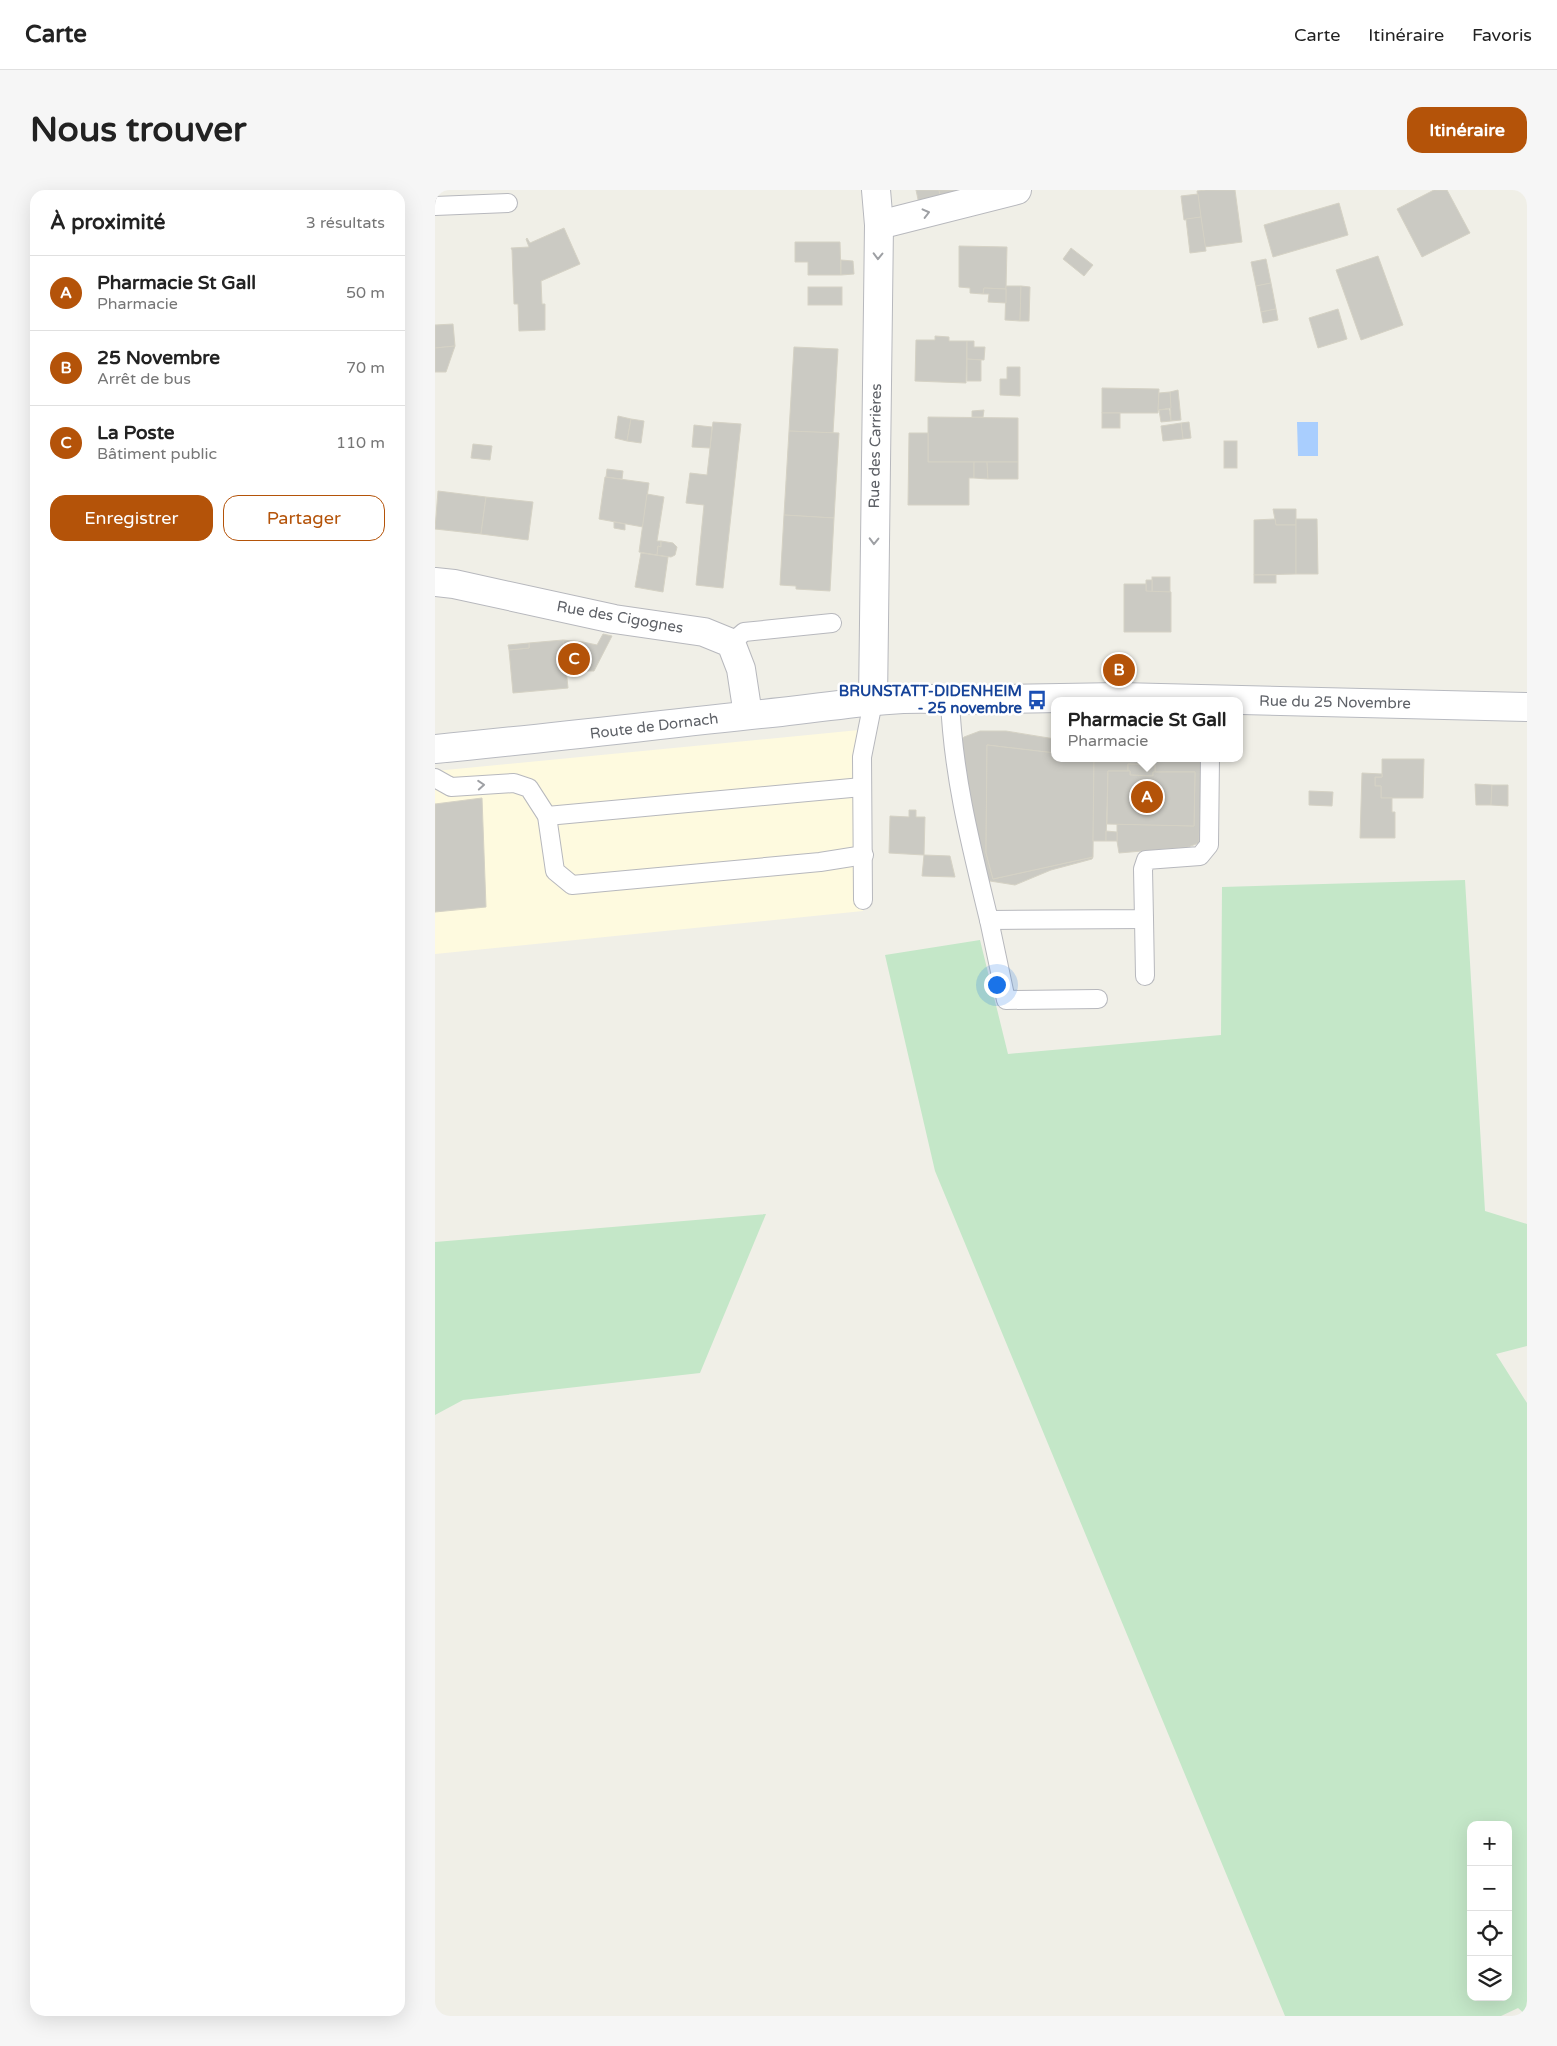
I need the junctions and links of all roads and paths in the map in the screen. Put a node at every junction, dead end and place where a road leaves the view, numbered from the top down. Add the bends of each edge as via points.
1 (876, 190) edge
2 (1017, 190) edge
3 (508, 203) dead end
4 (435, 206) edge
5 (879, 225) junction
6 (435, 582) edge
7 (832, 623) dead end
8 (731, 643) junction
9 (1051, 698) edge
10 (950, 700) junction
11 (1243, 701) edge
12 (873, 702) junction
13 (1527, 707) edge
14 (748, 715) junction
15 (435, 749) edge
16 (1210, 762) edge
17 (435, 778) edge
18 (862, 786) junction
19 (547, 816) junction
20 (864, 855) junction
21 (863, 900) dead end
22 (1144, 919) junction
23 (989, 920) junction
24 (1145, 976) dead end
25 (1098, 998) dead end

1 - 5 main road, Rue des Carrières
5 -> 2 main road
3 - 4 lane
5 -> 12 main road, Rue des Carrières
6 - 8 main road, Rue des Cigognes via 615,619 705,632
7 - 8 lane via 743,632
8 - 14 main road via 741,669
9 - 10 main road, Rue du 25 Novembre
10 - 12 main road, Rue du 25 Novembre
10 - 23 lane via 962,806
11 - 13 main road, Rue du 25 Novembre
12 - 14 main road, Route de Dornach
12 - 18 lane via 862,757
14 - 15 main road, Route de Dornach
16 - 22 lane via 1209,845 1200,856 1146,860 1143,868
17 -> 19 lane via 451,787 515,783 529,788
18 - 19 lane
18 - 20 lane
19 - 20 lane via 555,871 572,885
20 - 21 lane
22 - 23 lane
22 - 24 lane
23 - 25 lane via 1006,1000

